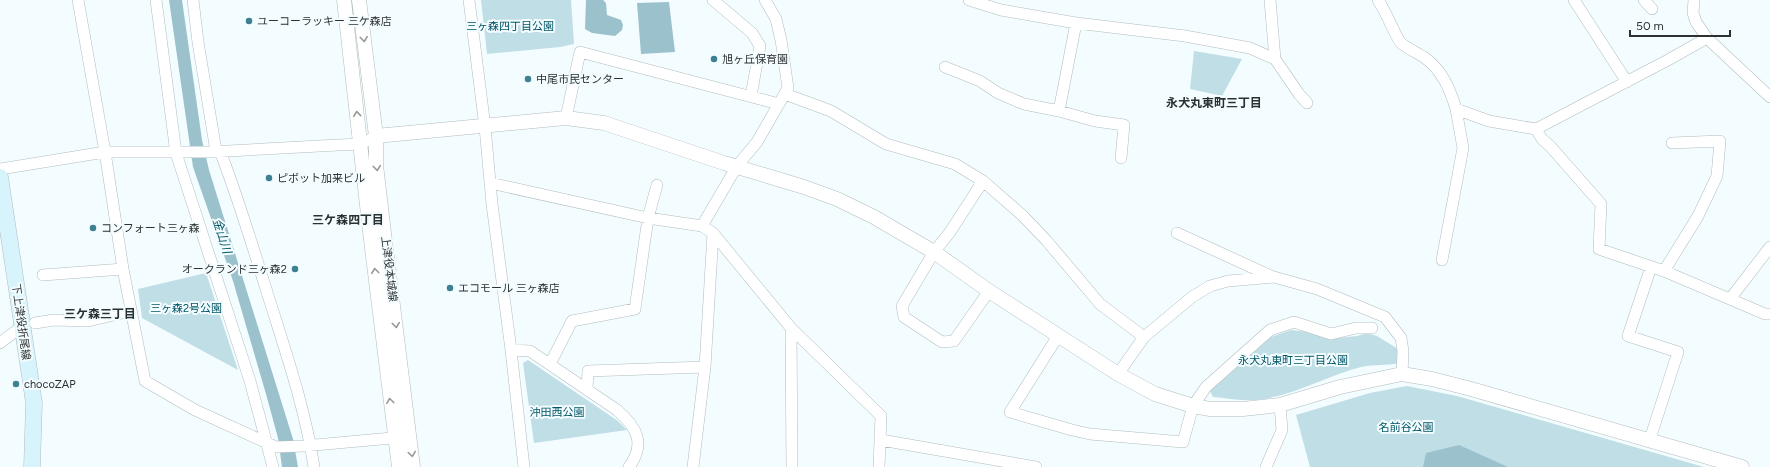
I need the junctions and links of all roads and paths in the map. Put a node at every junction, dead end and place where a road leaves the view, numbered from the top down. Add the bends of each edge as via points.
1 (78, 0) edge
2 (156, 0) edge
3 (193, 0) edge
4 (344, 0) edge
5 (359, 0) edge
6 (469, 0) edge
7 (713, 0) edge
8 (765, 0) edge
9 (969, 0) edge
10 (1270, 0) edge
11 (1378, 0) edge
12 (1574, 0) edge
13 (1644, 0) edge
14 (1694, 0) edge
15 (1003, 5) edge
16 (1652, 9) dead end
17 (1076, 23) junction
18 (1707, 38) junction
19 (1275, 59) junction
20 (945, 67) dead end
21 (1627, 82) junction
22 (785, 94) junction
23 (751, 96) junction
24 (1770, 97) edge
25 (1308, 103) dead end
26 (779, 104) junction
27 (1456, 109) junction
28 (1058, 111) junction
29 (566, 118) junction
30 (485, 126) junction
31 (1536, 129) junction
32 (376, 136) junction
33 (1672, 143) dead end
34 (361, 144) junction
35 (215, 151) junction
36 (105, 152) junction
37 (179, 152) junction
38 (1121, 158) dead end
39 (737, 166) junction
40 (0, 169) edge
41 (0, 177) edge
42 (983, 181) junction
43 (490, 183) junction
44 (657, 185) dead end
45 (648, 218) junction
46 (702, 226) junction
47 (713, 233) junction
48 (1177, 233) dead end
49 (1770, 247) edge
50 (934, 252) junction
51 (1442, 260) dead end
52 (1651, 267) junction
53 (123, 269) junction
54 (1664, 271) junction
55 (43, 275) dead end
56 (1274, 277) junction
57 (989, 291) junction
58 (1730, 298) junction
59 (130, 311) junction
60 (1770, 314) edge
61 (28, 325) junction
62 (791, 328) junction
63 (1372, 328) dead end
64 (1058, 336) junction
65 (1144, 337) junction
66 (0, 343) edge
67 (511, 350) junction
68 (550, 364) junction
69 (705, 367) junction
70 (1118, 374) junction
71 (1402, 374) junction
72 (587, 389) junction
73 (1193, 406) junction
74 (1280, 406) junction
75 (410, 436) junction
76 (395, 438) junction
77 (1650, 439) junction
78 (881, 440) junction
79 (272, 445) junction
80 (311, 445) junction
81 (32, 467) edge
82 (273, 467) edge
83 (314, 467) edge
84 (399, 467) edge
85 (413, 467) edge
86 (524, 467) edge
87 (629, 467) edge
88 (693, 467) edge
89 (792, 467) edge
90 (880, 467) edge
91 (1036, 467) edge
92 (1266, 467) edge
93 (1742, 467) edge

1 - 36 street
2 - 37 street
3 - 35 street
34 -> 4 street, 上津役本城線
5 -> 32 street, 上津役本城線
6 - 30 street
7 - 23 street via 752,33 760,46
8 - 22 street via 776,19 782,40 788,88
9 - 15 street
10 - 19 street
11 - 27 street via 1401,43 1426,59 1440,72 1452,94
12 - 21 street
13 - 16 street
14 - 18 street via 1693,13 1696,22
15 - 17 street
17 - 19 street via 1185,36 1250,48
17 - 28 street
18 - 21 street
18 - 24 street
19 - 25 street
20 - 28 street via 980,81 998,93 1024,104
21 - 31 street
22 - 26 street
22 - 42 street via 831,111 886,144 955,164
23 - 26 street
23 - 29 street via 580,52
26 - 39 street via 756,142
27 - 31 street via 1489,121
27 - 51 street via 1463,148
28 - 38 street via 1095,122 1124,125
29 - 30 street
29 - 39 street via 604,124
30 - 32 street
30 - 43 street
31 - 52 street via 1542,140 1601,204 1599,249
32 - 34 street
32 -> 75 street, 上津役本城線 via 376,164
33 - 54 street via 1720,141 1717,176 1698,216
34 - 35 street
76 -> 34 street, 上津役本城線
35 - 37 street
35 - 80 street via 288,357
36 - 37 street
36 - 40 street
36 - 53 street
37 - 79 street
39 - 46 street
39 - 50 street via 837,199
41 - 61 main road, 下上津役折尾線
42 - 50 street
42 - 65 street via 1046,240 1100,304
43 - 45 street
43 - 67 street
44 - 45 street
45 - 46 street
45 - 68 street via 635,309 572,322
46 - 47 street
47 - 62 street
47 - 69 street
48 - 56 street
49 - 58 street
50 - 57 street
50 - 57 street via 902,306 904,317 942,342 954,341
52 - 54 street
52 - 77 street via 1628,336 1678,352
53 - 55 street
53 - 59 street
54 - 58 street
56 - 65 street via 1228,281 1210,286 1192,297
56 - 71 street via 1317,289 1385,317 1401,338
57 - 64 street
58 - 60 street
59 - 61 street via 88,321 54,320
59 - 79 street via 145,381 195,410
61 - 66 street
61 - 81 main road, 下上津役折尾線 via 34,403
62 - 78 street via 881,416
62 - 89 street
63 - 73 street via 1356,328 1331,334 1294,322 1270,330 1206,388
64 - 70 street
64 - 73 street via 1010,412 1090,434 1183,442
65 - 70 street
67 - 68 street via 530,351
67 - 86 street
68 - 72 street
69 - 72 street via 588,371
69 - 88 street
70 - 73 street via 1155,394
71 - 74 street via 1340,387
71 - 77 street via 1471,389
72 - 87 street via 629,420 639,446
73 - 74 street via 1210,409
74 - 92 street via 1282,430
75 - 76 street
75 -> 85 street, 上津役本城線
76 - 80 street
76 - 84 street, 上津役本城線
77 - 93 street
78 - 90 street
78 - 91 street
79 - 80 street
79 - 82 street
80 - 83 street

